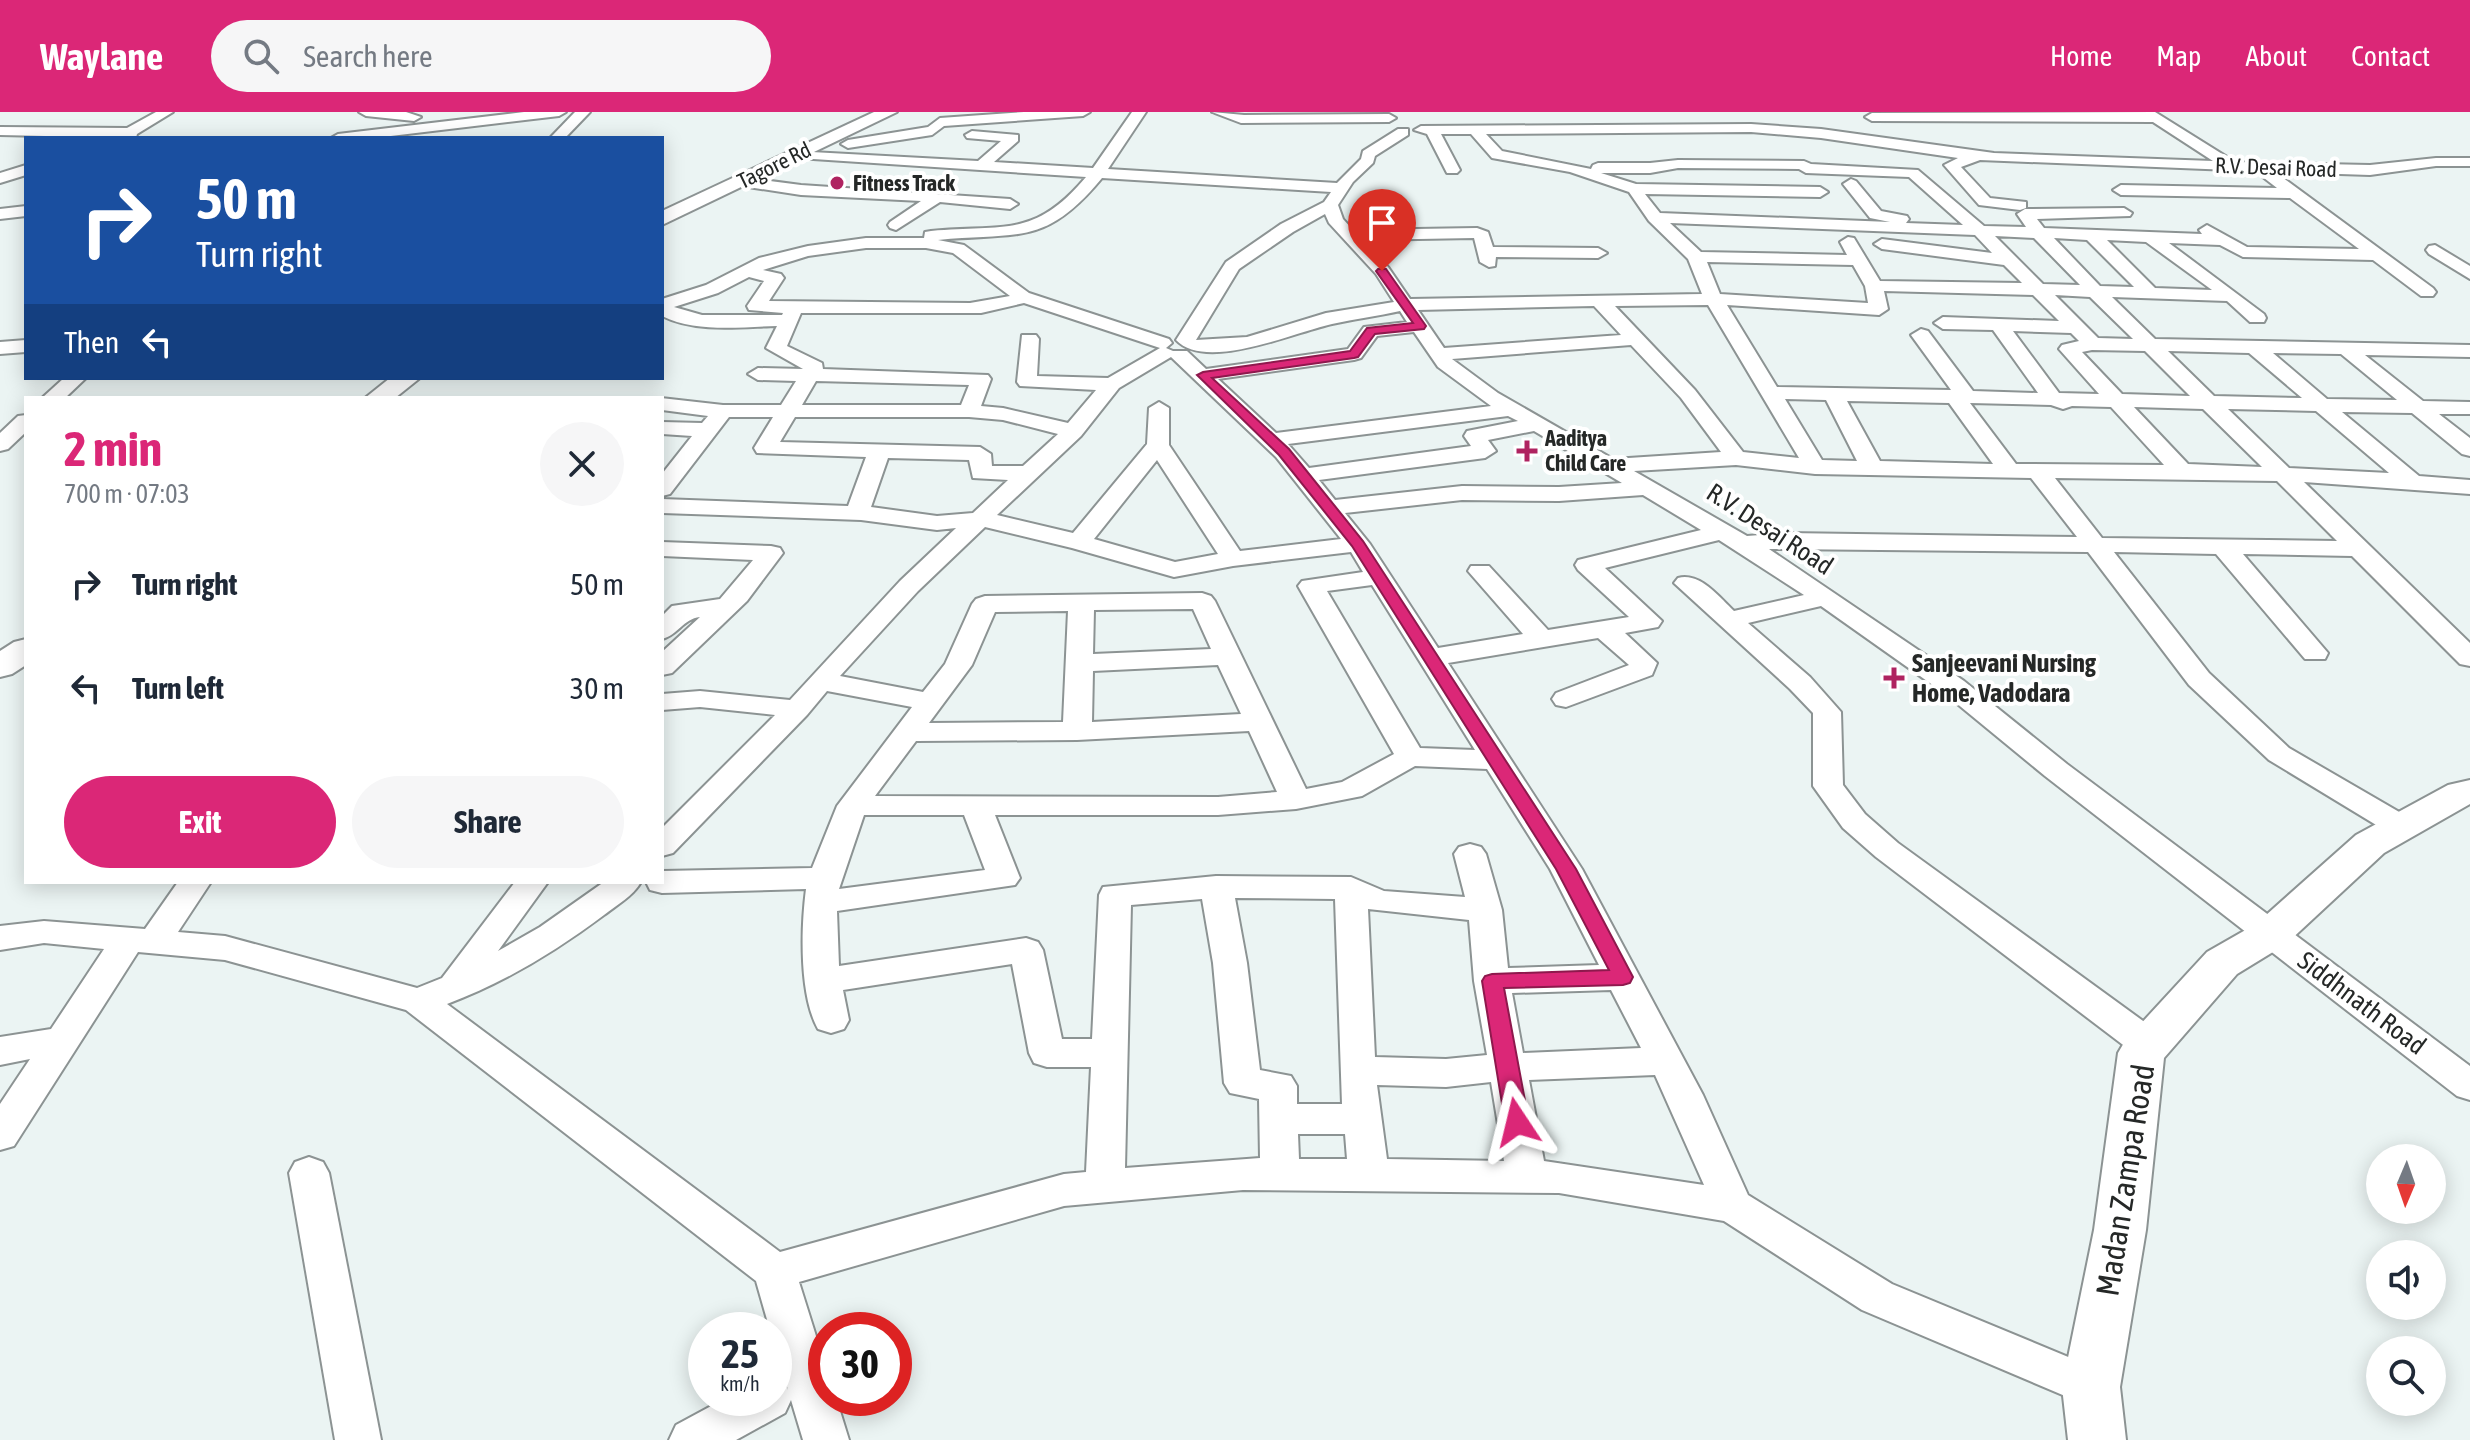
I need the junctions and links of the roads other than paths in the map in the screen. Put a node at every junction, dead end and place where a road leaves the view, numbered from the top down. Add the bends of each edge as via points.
1 (166, 112) edge
2 (366, 112) edge
3 (559, 112) edge
4 (583, 112) edge
5 (888, 112) edge
6 (1083, 112) edge
7 (1139, 112) edge
8 (1219, 112) edge
9 (1371, 112) edge
10 (1418, 112) edge
11 (1560, 112) edge
12 (1636, 112) edge
13 (1811, 112) edge
14 (1866, 115) edge
15 (1389, 118) junction
16 (2156, 118) edge
17 (468, 123) junction
18 (854, 127) junction
19 (1676, 129) junction
20 (1800, 129) junction
21 (1575, 130) junction
22 (1610, 130) junction
23 (1653, 130) junction
24 (0, 131) edge
25 (1468, 131) junction
26 (1417, 132) junction
27 (1833, 133) junction
28 (129, 135) edge
29 (912, 135) junction
30 (971, 135) dead end
31 (368, 136) edge
32 (559, 136) edge
33 (1514, 136) junction
34 (941, 140) dead end
35 (0, 144) edge
36 (24, 145) edge
37 (1702, 145) dead end
38 (1799, 146) junction
39 (1635, 147) junction
40 (1843, 147) junction
41 (1967, 147) junction
42 (1921, 148) junction
43 (804, 151) junction
44 (1583, 158) junction
45 (917, 161) junction
46 (2470, 162) edge
47 (982, 165) junction
48 (2232, 166) junction
49 (1805, 167) junction
50 (2259, 167) junction
51 (1452, 170) dead end
52 (24, 171) edge
53 (1099, 173) junction
54 (0, 178) edge
55 (740, 182) junction
56 (1851, 184) junction
57 (1933, 186) junction
58 (1634, 189) junction
59 (2121, 190) dead end
60 (2164, 191) junction
61 (1821, 193) junction
62 (2294, 193) junction
63 (1335, 196) junction
64 (937, 197) junction
65 (1010, 204) dead end
66 (24, 211) edge
67 (1712, 211) dead end
68 (2023, 211) junction
69 (2124, 213) dead end
70 (0, 214) edge
71 (664, 218) edge
72 (1655, 218) junction
73 (2202, 219) junction
74 (1975, 226) junction
75 (1924, 228) junction
76 (2039, 233) junction
77 (897, 234) junction
78 (1670, 234) junction
79 (2091, 234) junction
80 (1349, 235) junction
81 (2150, 237) junction
82 (2224, 240) junction
83 (1852, 242) junction
84 (1931, 250) junction
85 (2435, 250) dead end
86 (2378, 255) junction
87 (1696, 257) junction
88 (2007, 260) junction
89 (746, 271) junction
90 (2443, 274) dead end
91 (2470, 274) edge
92 (1874, 286) junction
93 (1922, 286) junction
94 (1955, 286) junction
95 (2039, 291) junction
96 (2427, 292) dead end
97 (2097, 293) junction
98 (2151, 294) junction
99 (2232, 296) junction
100 (1023, 297) junction
101 (1715, 299) junction
102 (1607, 301) junction
103 (664, 305) edge
104 (1406, 305) junction
105 (664, 308) edge
106 (791, 314) junction
107 (2257, 318) dead end
108 (1943, 323) dead end
109 (2007, 325) junction
110 (1420, 326) junction
111 (2076, 327) junction
112 (1921, 335) dead end
113 (2419, 336) dead end
114 (2470, 336) edge
115 (1029, 339) dead end
116 (1639, 339) junction
117 (2093, 344) junction
118 (2150, 345) junction
119 (24, 346) edge
120 (1178, 347) junction
121 (2254, 347) junction
122 (0, 348) edge
123 (2346, 349) junction
124 (1439, 354) junction
125 (2464, 359) edge
126 (758, 374) dead end
127 (812, 375) junction
128 (1203, 375) junction
129 (910, 377) junction
130 (74, 380) edge
131 (404, 380) edge
132 (1108, 389) junction
133 (1770, 393) junction
134 (1833, 394) junction
135 (54, 396) edge
136 (381, 396) edge
137 (1960, 396) junction
138 (2052, 398) junction
139 (2114, 399) junction
140 (2208, 401) junction
141 (664, 404) edge
142 (2318, 404) junction
143 (2414, 406) junction
144 (1159, 408) dead end
145 (2470, 408) edge
146 (1513, 409) junction
147 (723, 411) junction
148 (786, 411) junction
149 (890, 412) junction
150 (980, 412) junction
151 (2085, 412) dead end
152 (24, 423) edge
153 (1537, 424) junction
154 (664, 428) edge
155 (708, 430) junction
156 (1073, 431) junction
157 (1269, 440) junction
158 (0, 444) edge
159 (1158, 445) junction
160 (2470, 449) edge
161 (879, 451) junction
162 (980, 454) junction
163 (664, 458) edge
164 (685, 458) junction
165 (1736, 458) junction
166 (1609, 466) junction
167 (1815, 467) junction
168 (1872, 468) junction
169 (2008, 469) junction
170 (2037, 470) junction
171 (2182, 471) junction
172 (1030, 473) junction
173 (1302, 476) junction
174 (2285, 477) junction
175 (2411, 481) junction
176 (664, 486) edge
177 (2470, 487) edge
178 (1647, 488) junction
179 (664, 506) edge
180 (1328, 508) junction
181 (797, 513) junction
182 (857, 513) junction
183 (982, 519) junction
184 (1732, 538) junction
185 (1079, 542) junction
186 (2092, 543) junction
187 (1358, 544) junction
188 (2222, 546) junction
189 (664, 549) edge
190 (2360, 549) junction
191 (771, 553) junction
192 (1233, 559) junction
193 (1480, 571) dead end
194 (1379, 577) junction
195 (1687, 583) dead end
196 (1822, 598) junction
197 (1081, 605) junction
198 (727, 606) junction
199 (1730, 620) junction
200 (664, 629) edge
201 (1604, 629) junction
202 (1543, 640) junction
203 (24, 650) edge
204 (2315, 653) dead end
205 (1228, 656) junction
206 (1430, 658) junction
207 (2470, 658) edge
208 (1079, 663) junction
209 (664, 665) edge
210 (0, 667) edge
211 (820, 681) junction
212 (1566, 699) dead end
213 (664, 702) edge
214 (932, 702) junction
215 (797, 709) junction
216 (1260, 722) junction
217 (1077, 731) junction
218 (908, 732) junction
219 (1410, 757) junction
220 (1496, 760) junction
221 (2470, 792) edge
222 (1296, 800) junction
223 (976, 805) junction
224 (852, 806) junction
225 (2402, 827) junction
226 (664, 844) edge
227 (1470, 854) dead end
228 (664, 882) edge
229 (193, 884) edge
230 (530, 884) edge
231 (622, 884) edge
232 (1216, 887) junction
233 (1351, 888) junction
234 (823, 890) junction
235 (1485, 910) junction
236 (2262, 927) junction
237 (0, 938) edge
238 (141, 941) junction
239 (1623, 977) junction
240 (822, 981) junction
241 (1492, 981) junction
242 (435, 996) junction
243 (831, 1020) dead end
244 (63, 1040) junction
245 (2148, 1044) junction
246 (0, 1051) edge
247 (1109, 1053) junction
248 (1667, 1061) junction
249 (1508, 1067) junction
250 (1357, 1070) junction
251 (2470, 1086) edge
252 (1278, 1119) junction
253 (1362, 1119) junction
254 (0, 1135) edge
255 (309, 1173) dead end
256 (1280, 1174) junction
257 (1369, 1175) junction
258 (1527, 1176) junction
259 (1105, 1187) junction
260 (1733, 1206) junction
261 (774, 1271) junction
262 (777, 1312) edge
263 (2091, 1387) junction
264 (792, 1400) edge
265 (736, 1416) edge
266 (358, 1440) edge
267 (692, 1440) edge
268 (826, 1440) edge
269 (2097, 1440) edge

1 - 28 street
2 - 17 street
3 - 17 street
4 - 32 street
5 - 18 main road, Tagore Rd
6 - 29 street via 940,122 932,131
7 - 53 street
8 - 15 street via 1241,119
9 - 15 street
10 - 26 street
11 - 21 street
12 - 23 street
13 - 20 street
14 - 16 street
15 - 26 street
16 - 41 street via 2008,125
16 - 48 street
17 - 31 street
18 - 29 street
18 - 43 main road, Tagore Rd
19 - 20 street, R.V. Desai Road
19 - 23 street, R.V. Desai Road
19 - 37 street
20 - 27 street, R.V. Desai Road
20 - 38 street
21 - 22 street, R.V. Desai Road
21 - 33 street, R.V. Desai Road
22 - 23 street, R.V. Desai Road
22 - 39 street
24 - 28 street
25 - 26 street, R.V. Desai Road
25 - 33 street, R.V. Desai Road
25 - 44 street via 1497,155
26 - 51 street
26 - 63 street, R.V. Desai Road via 1368,160
27 - 40 street
27 - 42 street, R.V. Desai Road
29 - 43 street
30 - 47 street via 1013,138
33 - 39 street
33 - 44 street via 1528,150
34 - 45 street
35 - 36 street
38 - 40 street
38 - 49 street
39 - 44 street
40 - 42 street
41 - 42 street, R.V. Desai Road
41 - 48 street, R.V. Desai Road
41 - 68 street via 1951,165 1985,202
43 - 45 street
43 - 55 main road, Tagore Rd
44 - 49 street via 1650,168
44 - 58 street
45 - 47 street
46 - 50 street, R.V. Desai Road via 2370,170
47 - 53 street
48 - 50 street, R.V. Desai Road
49 - 57 street via 1906,171
49 - 61 street
50 - 62 street
52 - 54 street
53 - 63 street
53 - 77 street via 1051,220 1012,230
55 - 64 street
55 - 71 main road, Tagore Rd
56 - 57 street
56 - 61 street
56 - 74 street via 1879,217
57 - 74 street
58 - 61 street
58 - 72 street
59 - 60 street
60 - 62 street
60 - 73 street
62 - 86 street
63 - 80 street, R.V. Desai Road via 1335,220
63 - 120 street via 1232,266
64 - 65 street
64 - 77 street
66 - 70 street
67 - 83 street via 1840,213
68 - 69 street
68 - 73 street via 2079,224
68 - 76 street
72 - 78 street
72 - 83 street
73 - 82 street
74 - 75 street
74 - 76 street
74 - 88 street
75 - 83 street
75 - 84 street
76 - 79 street
76 - 97 street
77 - 89 street via 808,251
77 - 100 street via 958,249
78 - 83 street
78 - 87 street
79 - 81 street
79 - 98 street
80 - 102 street via 1472,232 1482,236 1488,257 1596,259
80 - 104 street, R.V. Desai Road
81 - 82 street
81 - 99 street
82 - 86 street via 2251,253
83 - 84 street
83 - 87 street
83 - 92 street
84 - 88 street
84 - 94 street
85 - 91 street
86 - 96 street
87 - 101 street
88 - 95 street
89 - 103 street
89 - 106 street via 775,278 756,306
90 - 91 street
92 - 93 street
92 - 101 street via 1879,309
93 - 94 street
93 - 109 street via 1945,302
94 - 95 street
95 - 97 street
95 - 111 street
97 - 98 street
97 - 118 street
98 - 99 street
99 - 107 street
100 - 106 street via 1011,304 846,311 825,318
100 - 120 street
101 - 102 street
101 - 133 street
102 - 104 street
102 - 116 street
104 - 110 street, R.V. Desai Road
104 - 120 street via 1326,319 1249,343
105 - 106 street via 692,319
106 - 127 street via 776,348 815,367
108 - 109 street
109 - 111 street
109 - 138 street
110 - 124 street, R.V. Desai Road
110 - 128 street via 1371,331 1354,354
111 - 117 street
112 - 137 street
113 - 114 street
115 - 132 street via 1028,388
116 - 124 street
116 - 165 street
117 - 118 street
117 - 139 street via 2069,349
118 - 121 street
118 - 140 street
119 - 122 street
120 - 128 street
120 - 132 street
121 - 123 street
121 - 142 street
123 - 125 street via 2437,350
123 - 143 street
124 - 146 street, R.V. Desai Road
126 - 127 street
127 - 129 street
127 - 148 street
128 - 157 street
129 - 149 street
129 - 150 street via 981,379
130 - 135 street
131 - 136 main road
132 - 156 street
133 - 134 street
133 - 167 street
134 - 137 street
134 - 168 street
137 - 138 street
137 - 169 street
138 - 139 street
138 - 151 street
139 - 140 street
139 - 171 street
140 - 142 street
140 - 174 street
141 - 147 street
142 - 143 street
142 - 175 street
143 - 145 street
143 - 160 street
144 - 159 street
146 - 153 street, R.V. Desai Road
146 - 157 street
147 - 148 street
147 - 155 street
148 - 149 street
148 - 161 street via 765,448
149 - 150 street
150 - 156 street
150 - 162 street
152 - 158 street
153 - 166 street, R.V. Desai Road
153 - 173 street via 1475,436 1485,451
154 - 155 street
155 - 164 street
156 - 172 street
157 - 173 street
159 - 185 street
159 - 192 street
161 - 162 street
161 - 182 street
162 - 172 street via 981,473
163 - 164 street
164 - 176 street
165 - 166 street
165 - 167 street
166 - 178 street, R.V. Desai Road
167 - 168 street
168 - 169 street
169 - 170 street
170 - 171 street
170 - 186 street
171 - 174 street
172 - 183 street
173 - 180 street
174 - 175 street
174 - 190 street
175 - 177 street
178 - 180 street via 1462,493
178 - 184 street, R.V. Desai Road
179 - 181 street
180 - 187 street
181 - 182 street
181 - 191 street
182 - 183 street via 937,523
183 - 185 street
183 - 211 street via 909,586
184 - 186 street
184 - 196 street, R.V. Desai Road
184 - 201 street via 1587,565 1649,621
185 - 192 street via 1174,570
186 - 188 street
186 - 225 street via 2199,679 2279,754
187 - 192 street
187 - 194 street
188 - 190 street
188 - 204 street
189 - 191 street
190 - 207 street
191 - 198 street
193 - 202 street
194 - 206 street
194 - 219 street via 1311,586
195 - 199 street
196 - 199 street
196 - 236 street, R.V. Desai Road via 1954,687
197 - 205 street via 1202,601
197 - 208 street
197 - 214 street via 985,604 958,665
198 - 200 street via 681,612
198 - 209 street
199 - 245 street via 1827,712 1828,786 1854,821
201 - 202 street
201 - 212 street via 1638,657 1642,669
202 - 206 street
203 - 210 main road
205 - 208 street
205 - 216 street
206 - 220 street
208 - 217 street
211 - 214 street
211 - 215 street
213 - 215 street via 700,699
214 - 218 street
215 - 226 street
216 - 217 street
216 - 222 street
217 - 218 street
218 - 224 street
219 - 220 street
219 - 222 street via 1351,789
220 - 239 street via 1566,869
221 - 225 main road, Madan Zampa Road
222 - 223 street via 1218,806
223 - 224 street
223 - 234 street via 1004,878
224 - 234 street
225 - 236 main road, Madan Zampa Road via 2370,844
227 - 235 street
228 - 234 street
229 - 238 street
230 - 242 street
231 - 242 street via 571,924
232 - 233 street
232 - 247 street via 1115,895
232 - 252 street via 1243,1083 1278,1086
233 - 235 street via 1378,901
233 - 250 street
234 - 240 street
235 - 241 street
236 - 245 main road, Madan Zampa Road
236 - 251 street, Siddhnath Road
237 - 238 street via 44,932
238 - 242 street via 225,948
238 - 244 street
239 - 241 street
239 - 248 street
240 - 243 street
240 - 247 street via 1026,950 1047,1053
241 - 249 street
242 - 261 street
244 - 246 street
244 - 254 street
245 - 263 main road, Madan Zampa Road via 2141,1053 2120,1230
247 - 259 street
248 - 249 street
248 - 260 street
249 - 250 street via 1446,1073
249 - 258 street
250 - 253 street
252 - 253 street
252 - 256 street
253 - 257 street
255 - 266 street
256 - 257 street
256 - 259 street
257 - 258 street
258 - 260 street
259 - 261 street via 1064,1190
260 - 263 street via 1877,1297
261 - 262 street
263 - 269 main road, Madan Zampa Road
264 - 268 street
265 - 267 street

